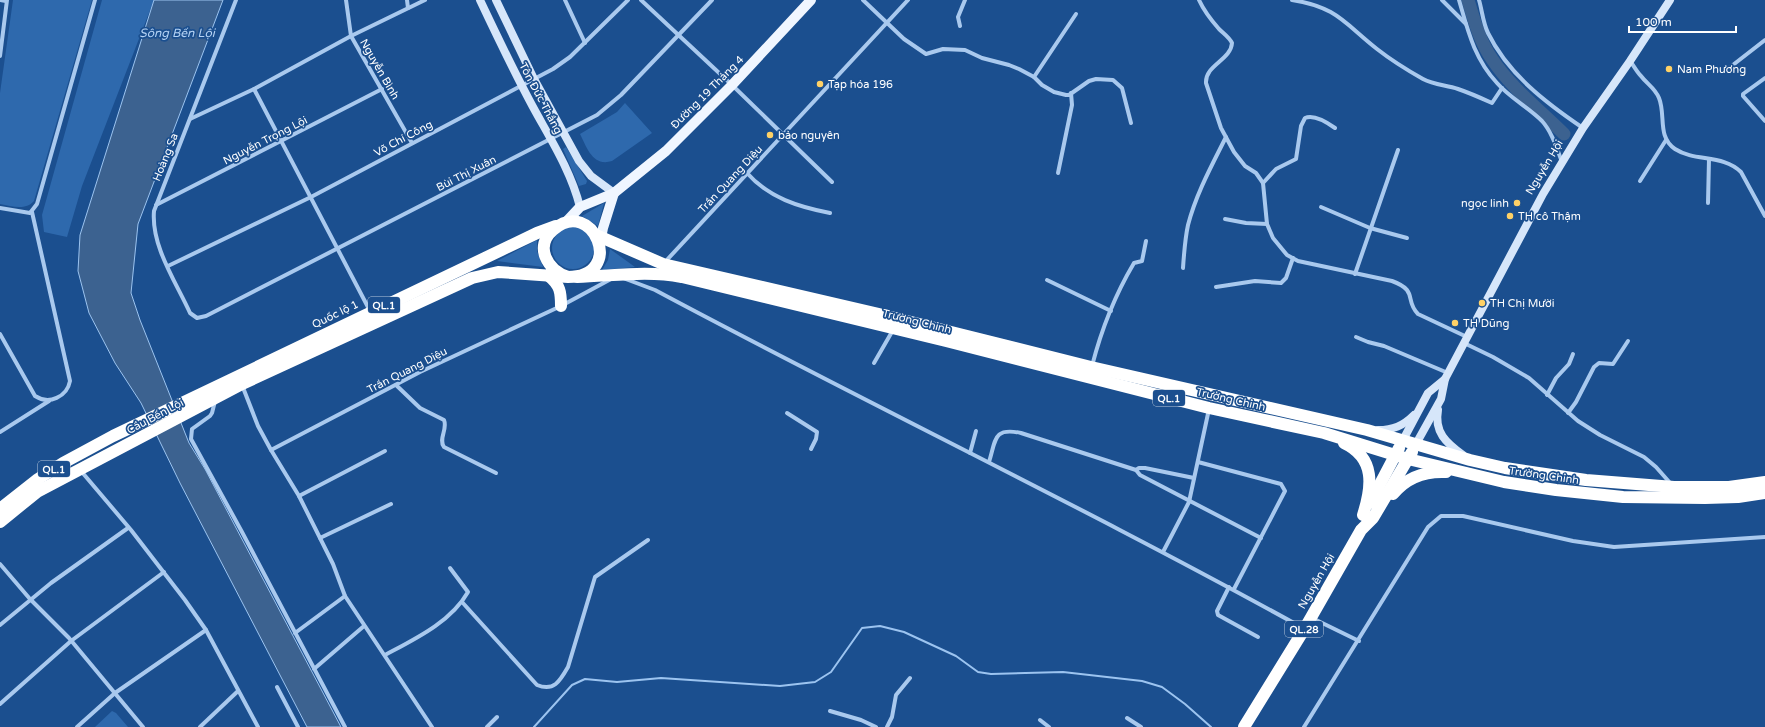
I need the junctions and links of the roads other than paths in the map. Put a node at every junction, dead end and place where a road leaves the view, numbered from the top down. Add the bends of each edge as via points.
1 (0, 0) edge
2 (6, 0) edge
3 (95, 0) edge
4 (236, 0) edge
5 (346, 0) edge
6 (407, 0) edge
7 (425, 0) edge
8 (480, 0) edge
9 (496, 0) edge
10 (565, 0) edge
11 (628, 0) edge
12 (641, 0) edge
13 (712, 0) edge
14 (811, 0) edge
15 (863, 0) edge
16 (908, 0) edge
17 (965, 0) edge
18 (1199, 0) edge
19 (1292, 0) edge
20 (1319, 0) edge
21 (1442, 0) edge
22 (1459, 0) edge
23 (1479, 0) edge
24 (1670, 0) edge
25 (1318, 6) junction
26 (408, 8) junction
27 (1076, 14) dead end
28 (2, 17) edge
29 (886, 23) junction
30 (1466, 24) junction
31 (960, 26) dead end
32 (351, 36) junction
33 (678, 36) junction
34 (1765, 40) edge
35 (585, 44) junction
36 (0, 56) edge
37 (1630, 61) junction
38 (1729, 68) dead end
39 (1034, 77) junction
40 (534, 78) junction
41 (1765, 78) edge
42 (732, 85) junction
43 (522, 86) junction
44 (1502, 88) junction
45 (254, 89) junction
46 (382, 90) junction
47 (1071, 93) junction
48 (190, 119) junction
49 (1765, 121) edge
50 (1131, 122) dead end
51 (1335, 128) dead end
52 (1583, 128) junction
53 (564, 133) junction
54 (783, 135) junction
55 (1226, 137) junction
56 (551, 139) junction
57 (1666, 140) junction
58 (281, 141) junction
59 (412, 143) junction
60 (1398, 150) dead end
61 (1709, 159) junction
62 (1562, 163) junction
63 (747, 173) junction
64 (1058, 173) dead end
65 (1640, 181) dead end
66 (832, 182) dead end
67 (1263, 183) junction
68 (614, 193) junction
69 (311, 198) junction
70 (1708, 203) dead end
71 (156, 205) junction
72 (580, 207) junction
73 (1321, 207) dead end
74 (0, 208) edge
75 (32, 212) junction
76 (830, 213) dead end
77 (1765, 216) edge
78 (1225, 219) dead end
79 (562, 224) junction
80 (1267, 224) junction
81 (1370, 228) junction
82 (1408, 238) dead end
83 (599, 239) junction
84 (1146, 241) dead end
85 (338, 248) junction
86 (1293, 258) junction
87 (663, 264) junction
88 (168, 266) junction
89 (1183, 268) dead end
90 (1355, 274) junction
91 (549, 276) junction
92 (617, 276) junction
93 (572, 277) junction
94 (1047, 280) dead end
95 (1216, 287) dead end
96 (561, 306) junction
97 (1111, 311) junction
98 (371, 312) junction
99 (197, 318) joint
100 (894, 328) junction
101 (0, 334) edge
102 (1356, 337) dead end
103 (1466, 340) junction
104 (1628, 342) dead end
105 (1573, 354) dead end
106 (874, 363) dead end
107 (1091, 367) junction
108 (1447, 376) junction
109 (242, 384) junction
110 (396, 385) junction
111 (214, 393) junction
112 (1547, 394) junction
113 (1441, 399) junction
114 (50, 401) junction
115 (1209, 408) junction
116 (1419, 410) junction
117 (788, 413) dead end
118 (1568, 413) junction
119 (1367, 430) junction
120 (976, 431) dead end
121 (0, 432) edge
122 (1324, 433) junction
123 (1403, 440) junction
124 (1416, 444) junction
125 (811, 449) dead end
126 (271, 450) junction
127 (385, 451) dead end
128 (970, 453) junction
129 (1395, 455) junction
130 (1408, 459) junction
131 (1470, 460) junction
132 (988, 462) junction
133 (1198, 462) junction
134 (80, 470) junction
135 (1136, 470) junction
136 (496, 473) dead end
137 (1468, 473) junction
138 (1194, 478) junction
139 (1765, 482) edge
140 (1674, 487) junction
141 (1765, 492) edge
142 (299, 496) junction
143 (1189, 502) junction
144 (391, 504) dead end
145 (0, 509) edge
146 (1368, 517) junction
147 (0, 522) edge
148 (128, 528) junction
149 (1765, 537) edge
150 (320, 538) junction
151 (1261, 538) junction
152 (648, 540) dead end
153 (1163, 552) junction
154 (0, 564) edge
155 (450, 568) dead end
156 (164, 572) junction
157 (1229, 587) junction
158 (1234, 590) junction
159 (345, 596) junction
160 (30, 599) junction
161 (462, 602) junction
162 (1310, 617) junction
163 (0, 625) edge
164 (364, 626) junction
165 (1305, 628) junction
166 (206, 630) junction
167 (295, 633) junction
168 (1258, 637) dead end
169 (71, 640) junction
170 (1359, 641) junction
171 (385, 655) junction
172 (314, 669) junction
173 (910, 678) dead end
174 (277, 687) dead end
175 (238, 691) junction
176 (115, 693) junction
177 (0, 704) edge
178 (830, 711) dead end
179 (497, 717) dead end
180 (1127, 718) dead end
181 (1040, 720) dead end
182 (77, 727) edge
183 (143, 727) edge
184 (200, 727) edge
185 (258, 727) edge
186 (298, 727) edge
187 (345, 727) edge
188 (432, 727) edge
189 (487, 727) edge
190 (876, 727) edge
191 (887, 727) edge
192 (1049, 727) edge
193 (1141, 727) edge
194 (1244, 727) edge
195 (1304, 727) edge

1 - 2 street
2 - 28 street
3 - 75 street via 37,204
4 - 48 street, Hoàng Sa
5 - 32 street, Nguyễn Bình
6 - 26 street
7 - 26 street
8 - 43 street, Tôn Đức Thắng
9 - 40 street, Tôn Đức Thắng
10 - 35 street
11 - 35 street, Võ Chí Công
12 - 33 street
13 - 33 street, Bùi Thị Xuân
14 - 42 main road, Đường 19 Tháng 4
15 - 29 street
16 - 29 street, Trần Quang Diệu
17 - 31 street via 958,17
18 - 55 street via 1205,12 1232,43 1229,51 1208,73 1206,79
19 - 25 street
20 - 25 street
21 - 30 street
22 - 30 street
23 - 52 street via 1488,32 1505,60 1559,112
24 - 37 street, Nguyễn Hội / QL.28
25 - 44 street via 1337,15 1379,51 1437,85 1457,89 1492,103
26 - 32 street
27 - 39 street
28 - 36 street
29 - 39 street via 926,54 943,49 965,50 982,58 1009,65
29 - 54 street, Trần Quang Diệu
30 - 44 street via 1471,44
32 - 45 street
32 - 46 street, Nguyễn Bình
33 - 42 street
33 - 53 street, Bùi Thị Xuân via 621,95
34 - 38 street
35 - 40 street, Võ Chí Công via 570,57
37 - 52 street, Nguyễn Hội / QL.28
37 - 57 street via 1658,96 1661,103 1662,131
39 - 47 street via 1054,92 1066,95
40 - 43 street, Võ Chí Công
40 - 53 street, Tôn Đức Thắng
41 - 49 street via 1743,94
42 - 54 street
42 - 68 main road, Đường 19 Tháng 4 via 666,150
43 - 56 street, Tôn Đức Thắng
43 - 59 street, Võ Chí Công
44 - 62 street via 1543,122
45 - 48 street
45 - 58 street
46 - 58 street, Nguyễn Trọng Lội
46 - 59 street, Nguyễn Bình
47 - 50 street via 1089,81 1113,80 1122,88
47 - 64 street via 1072,105
48 - 71 street, Hoàng Sa
51 - 67 street via 1322,120 1309,116 1305,118 1301,126 1296,159 1276,169
52 - 62 street, Nguyễn Hội / QL.28
53 - 56 street, Bùi Thị Xuân
53 - 68 street, Tôn Đức Thắng via 579,161 591,176
54 - 63 street, Trần Quang Diệu
54 - 66 street
55 - 67 street via 1239,160 1256,173
55 - 89 street via 1192,211 1185,240
56 - 72 street, Tôn Đức Thắng via 576,188
56 - 85 street, Bùi Thị Xuân
57 - 61 street via 1685,154
57 - 65 street
58 - 69 street
58 - 71 street, Nguyễn Trọng Lội
59 - 69 street, Võ Chí Công
60 - 81 street
61 - 70 street
61 - 77 street via 1727,162 1741,172
62 - 103 street, Nguyễn Hội / QL.28
63 - 76 street via 776,196 807,208
63 - 87 street, Trần Quang Diệu
67 - 80 street
68 - 72 main road, Đường 19 Tháng 4
68 - 83 main road
69 - 85 street
69 - 88 street, Võ Chí Công
71 - 88 street, Hoàng Sa via 155,237
72 - 79 main road, Đường 19 Tháng 4
73 - 81 street
74 - 75 street
75 - 114 street via 70,381 64,394
78 - 80 street
79 - 83 highway, QL.1 via 583,224 591,228
79 - 93 highway, QL.1 via 550,232 545,255 551,268 558,274
79 - 98 highway, Quốc lộ 1 / QL.1 via 537,233
80 - 86 street via 1273,238 1287,255
81 - 82 street
81 - 90 street
83 - 87 highway, Trường Chinh / QL.1
83 - 93 highway via 600,252 596,264 586,274
84 - 97 street via 1142,261 1135,262 1131,268
85 - 98 street
85 - 99 street, Bùi Thị Xuân via 206,316
86 - 90 street
86 - 95 street via 1286,278 1281,283 1255,281
87 - 107 highway, Trường Chinh / QL.1 via 880,314
88 - 99 street, Hoàng Sa via 190,313
90 - 103 street via 1403,285 1409,291 1414,310 1418,314
91 - 93 highway, QL.1
91 - 96 highway via 557,283 561,294
91 - 109 highway, QL.1 via 498,272 472,278
92 - 93 highway, Trường Chinh / QL.1
92 - 96 street, Trần Quang Diệu
92 - 100 highway, Trường Chinh / QL.1 via 644,273 676,276
92 - 128 street via 655,290
94 - 97 street
96 - 110 street, Trần Quang Diệu
97 - 107 street
98 - 111 highway, Quốc lộ 1 / QL.1
100 - 106 street
100 - 115 highway, Trường Chinh / QL.1
101 - 114 street via 35,396
102 - 108 street via 1384,346
103 - 108 street, Nguyễn Hội / QL.28
103 - 112 street via 1529,378
104 - 118 street via 1613,364 1602,363 1594,367
105 - 112 street via 1569,364 1556,378
107 - 119 highway, Trường Chinh / QL.1
108 - 113 street, Nguyễn Hội / QL.28
108 - 116 street, Nguyễn Hội / QL.28 via 1428,393
109 - 111 highway, QL.1
109 - 126 street via 258,426
110 - 126 street, Trần Quang Diệu
110 - 136 street via 420,408 444,420 444,447
111 - 134 highway, Cầu Bến Lội / QL.1
111 - 145 highway, Cầu Bến Lội / QL.1 via 114,436 63,463
111 - 167 street via 212,413 194,427 191,439
112 - 118 street
113 - 124 street, Nguyễn Hội / QL.28
113 - 131 street via 1436,419 1438,430 1448,445
114 - 121 street
115 - 122 highway, Trường Chinh / QL.1
115 - 133 street
116 - 119 street via 1408,422 1397,428
116 - 123 street, Nguyễn Hội / QL.28
117 - 125 street via 817,432
118 - 140 street via 1600,435 1644,457
119 - 123 highway, Trường Chinh / QL.1
120 - 128 street
122 - 129 highway, Trường Chinh / QL.1
122 - 146 highway via 1352,447 1366,462 1369,471
123 - 124 highway, Trường Chinh / QL.1
123 - 129 highway, Nguyễn Hội / QL.28
124 - 130 highway, Nguyễn Hội / QL.28
124 - 131 highway, Trường Chinh / QL.1
126 - 142 street
127 - 142 street
128 - 132 street
129 - 130 highway, Trường Chinh / QL.1
129 - 146 highway, Nguyễn Hội / QL.28
130 - 137 highway, Trường Chinh / QL.1
130 - 146 highway, Nguyễn Hội / QL.28
131 - 140 highway, Trường Chinh / QL.1 via 1567,477
132 - 135 street via 997,437 1007,431 1021,433
132 - 153 street
133 - 138 street
133 - 151 street via 1281,484 1284,487 1284,495
134 - 147 highway, QL.1 via 37,492
134 - 148 street
135 - 138 street via 1145,468
135 - 143 street via 1140,476
137 - 141 highway, Trường Chinh / QL.1 via 1529,487 1623,497 1712,498
137 - 146 highway via 1438,472 1416,476 1398,487
138 - 143 street
139 - 140 highway, Trường Chinh / QL.1 via 1729,487
142 - 150 street
143 - 151 street
143 - 153 street
144 - 150 street
146 - 162 highway, Nguyễn Hội / QL.28
148 - 156 street
148 - 160 street
149 - 170 street via 1614,547 1573,541 1463,516 1441,516 1428,527
150 - 159 street
151 - 158 street
152 - 161 street via 594,577 568,667 554,686 545,688 537,685
153 - 157 street
154 - 160 street
155 - 161 street via 468,592
156 - 166 street
156 - 169 street
157 - 158 street
157 - 168 street via 1217,611 1218,615
158 - 165 street
159 - 164 street
159 - 167 street
160 - 163 street
160 - 169 street
161 - 171 street via 420,636
162 - 165 highway, Nguyễn Hội / QL.28
162 - 170 street
164 - 171 street
164 - 172 street
165 - 194 highway, Nguyễn Hội / QL.28
166 - 175 street
166 - 176 street
167 - 172 street
169 - 176 street
169 - 177 street
170 - 195 street
171 - 188 street
172 - 187 street
173 - 191 street via 896,695 892,717
174 - 186 street
175 - 184 street
175 - 185 street
176 - 182 street
176 - 183 street
178 - 190 street
179 - 189 street
180 - 193 street
181 - 192 street

